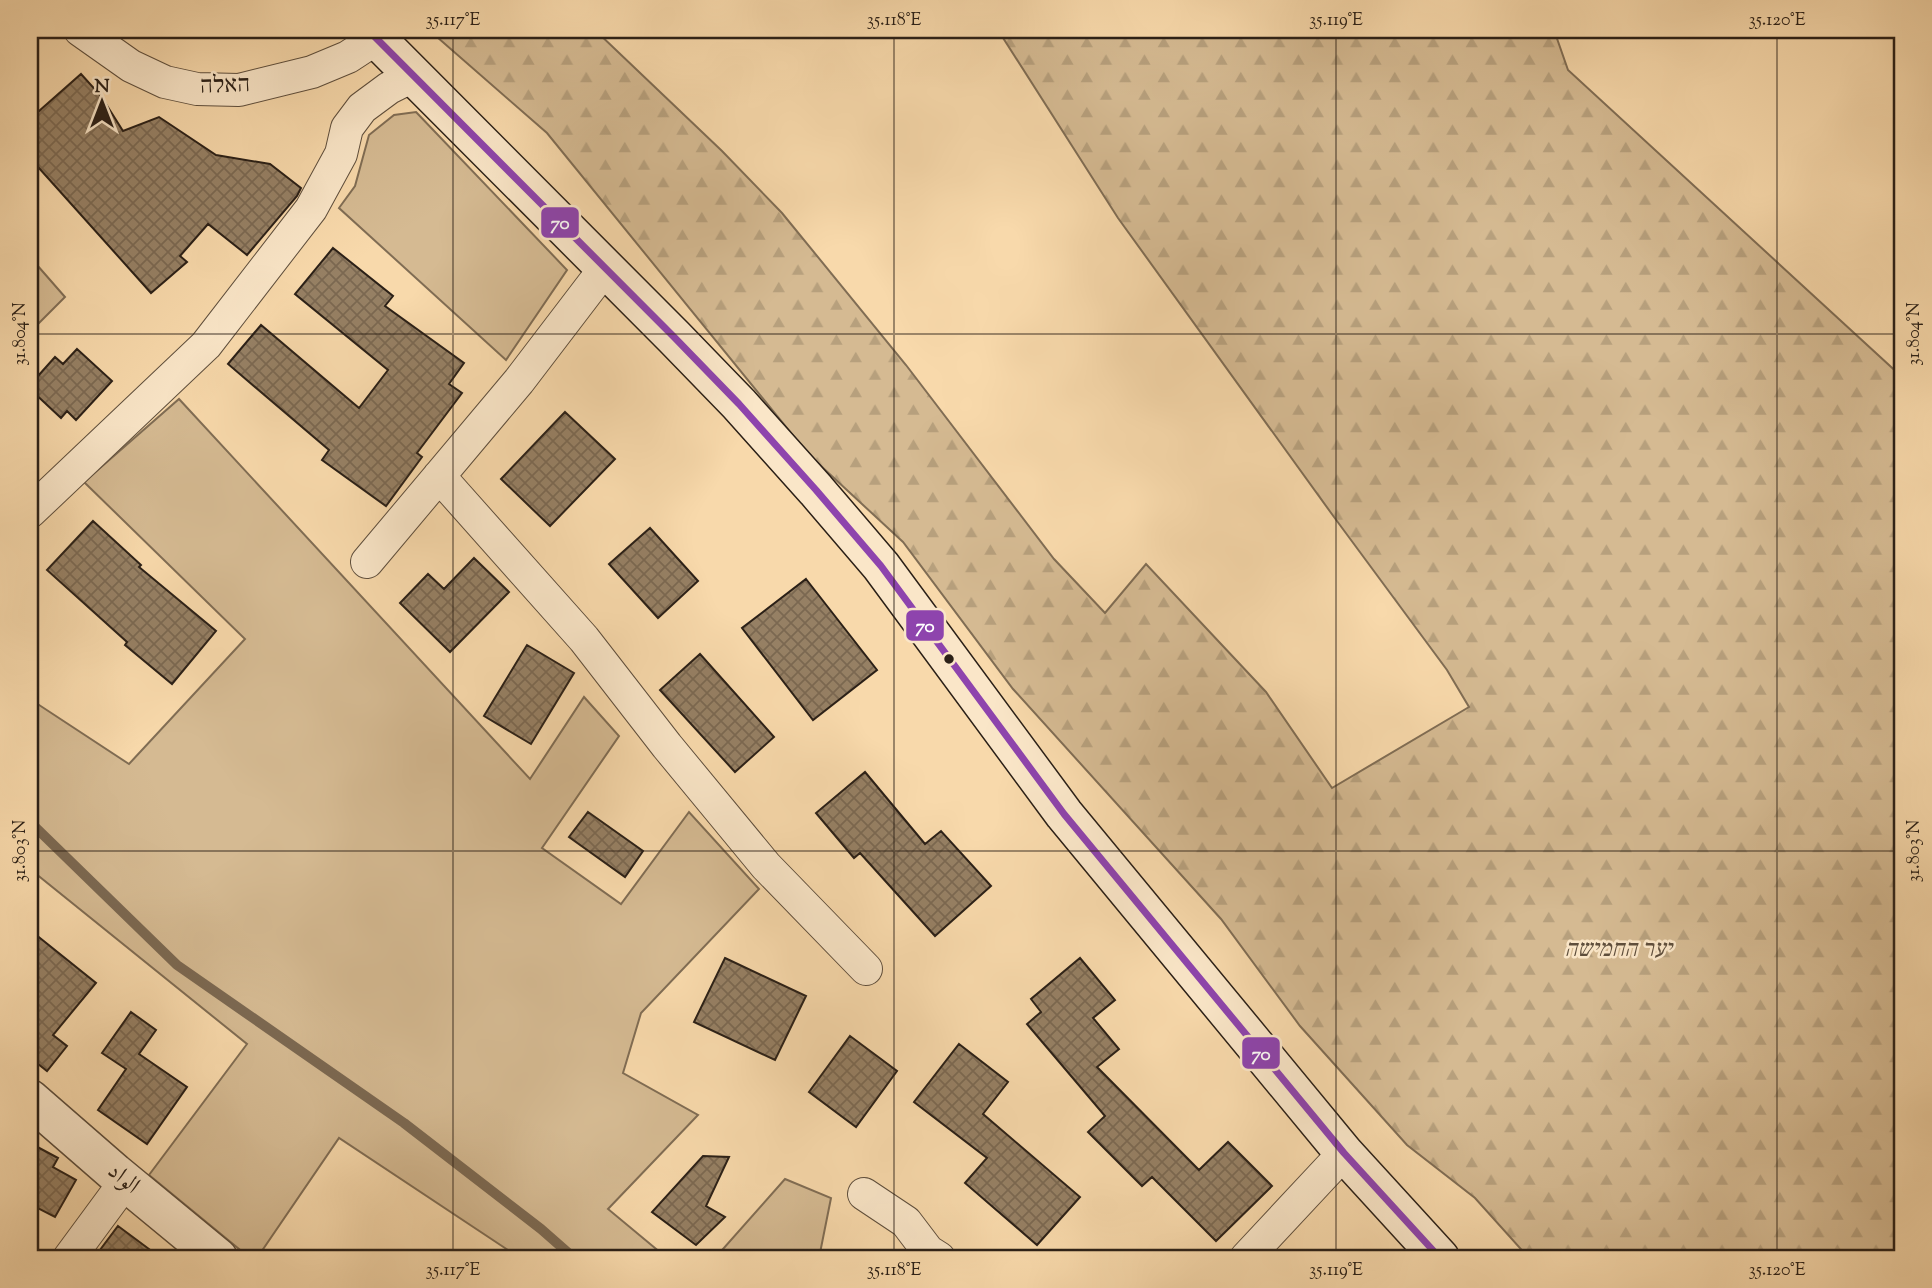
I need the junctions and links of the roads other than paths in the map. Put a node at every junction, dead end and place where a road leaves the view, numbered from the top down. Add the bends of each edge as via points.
1 (80, 30) edge
2 (372, 34) edge
3 (415, 75) junction
4 (606, 267) junction
5 (439, 476) junction
6 (30, 512) edge
7 (367, 562) dead end
8 (866, 969) dead end
9 (30, 1099) edge
10 (1344, 1153) junction
11 (125, 1182) junction
12 (864, 1194) dead end
13 (69, 1258) edge
14 (218, 1258) edge
15 (939, 1258) edge
16 (1246, 1258) edge
17 (1440, 1258) edge

1 - 2 street, האלה via 131,66 165,82 197,89 239,90 312,72 348,57
2 - 3 main road
3 - 4 main road
3 - 6 street via 362,107 347,128 341,153 311,209 206,345
4 - 5 street
4 - 10 main road via 739,404 881,566 1064,814
5 - 7 street
5 - 8 street via 584,639 766,866
9 - 11 main road, الواد
10 - 16 street
10 - 17 main road
11 - 13 street
11 - 14 main road, الواد
12 - 15 street via 906,1222

